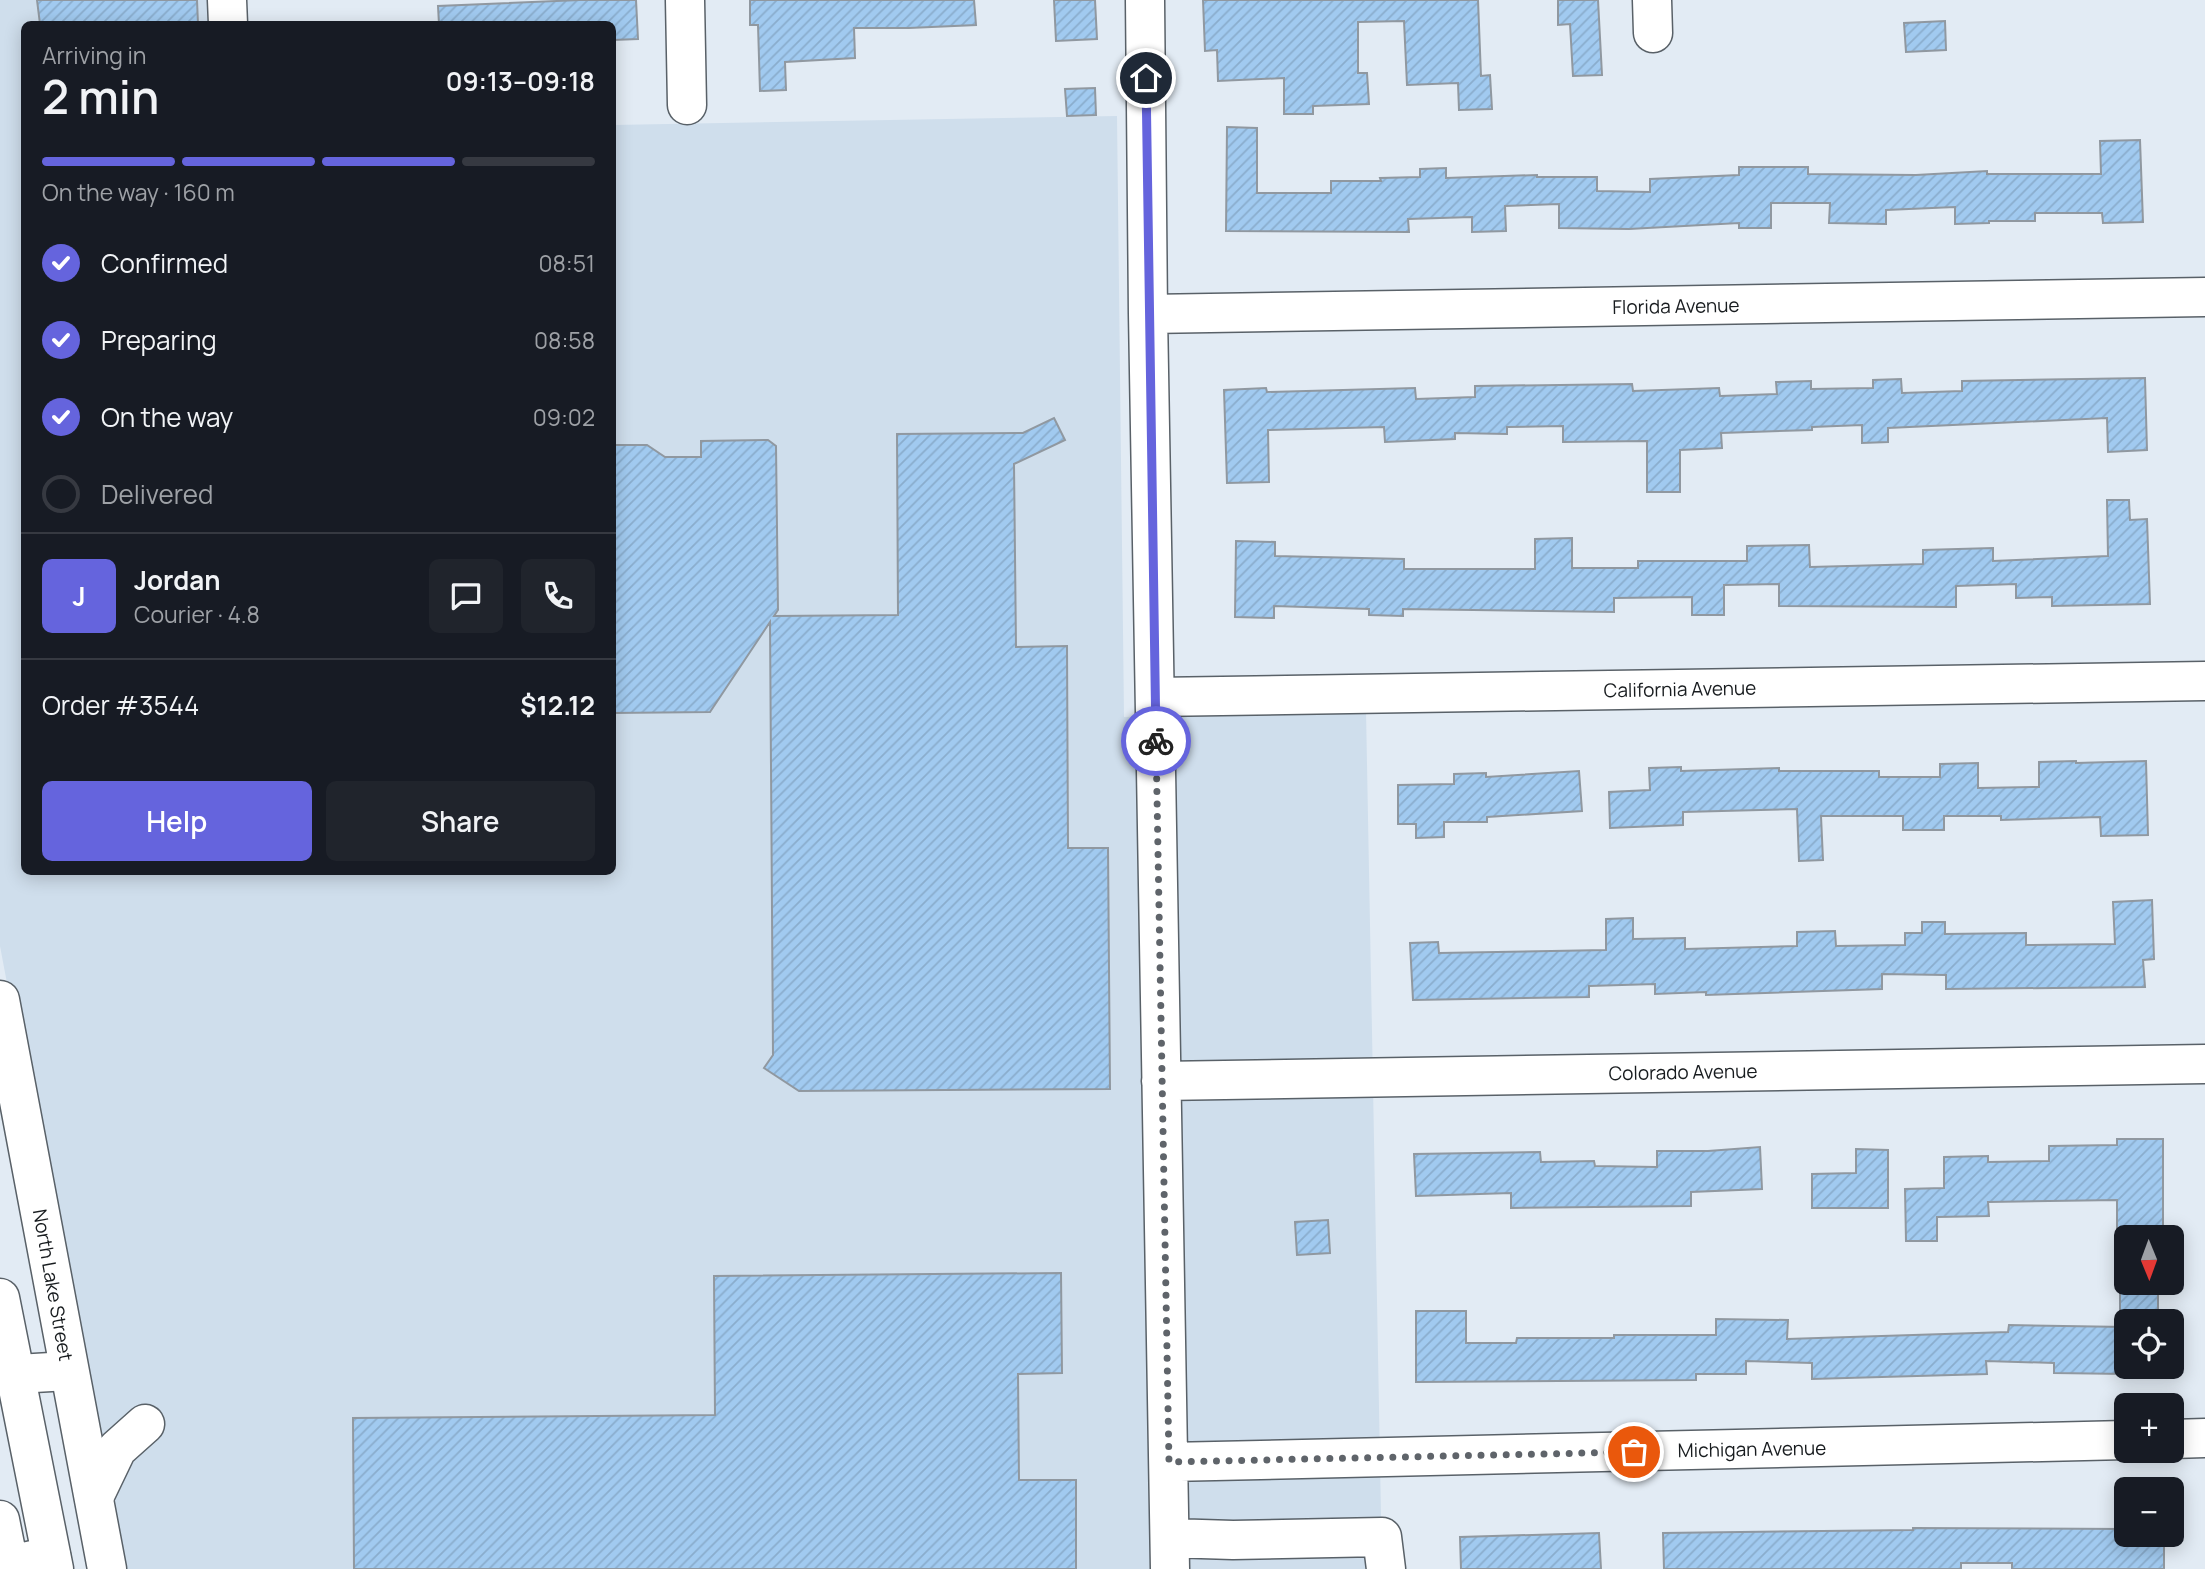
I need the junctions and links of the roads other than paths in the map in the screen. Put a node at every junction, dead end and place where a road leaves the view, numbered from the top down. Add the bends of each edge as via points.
1 (227, 0) edge
2 (685, 0) edge
3 (1145, 0) edge
4 (228, 21) edge
5 (687, 105) dead end
6 (2205, 297) edge
7 (1148, 314) junction
8 (2205, 681) edge
9 (1155, 697) junction
10 (0, 1000) edge
11 (2205, 1064) edge
12 (1161, 1081) junction
13 (0, 1298) edge
14 (68, 1371) junction
15 (7, 1374) edge
16 (145, 1424) dead end
17 (2205, 1438) edge
18 (2184, 1439) edge
19 (2114, 1440) edge
20 (1169, 1462) junction
21 (94, 1497) junction
22 (0, 1520) edge
23 (1170, 1554) edge
24 (1233, 1555) edge
25 (53, 1563) edge
26 (10, 1567) edge
27 (107, 1569) edge
28 (1385, 1569) edge

1 - 4 street
2 - 5 street
3 - 7 street
6 - 7 street, Florida Avenue
7 - 9 street
8 - 9 street, California Avenue
9 - 12 street
10 - 14 street, North Lake Street
11 - 12 street, Colorado Avenue
12 - 20 street
13 - 15 street
14 - 15 street
14 - 21 street, North Lake Street
15 - 25 street
16 - 21 street via 117,1449
17 - 18 street
19 - 20 street, Michigan Avenue
20 - 23 street
21 - 27 street, North Lake Street
22 - 26 street
23 - 24 street
24 - 28 street via 1382,1537
25 - 26 street

